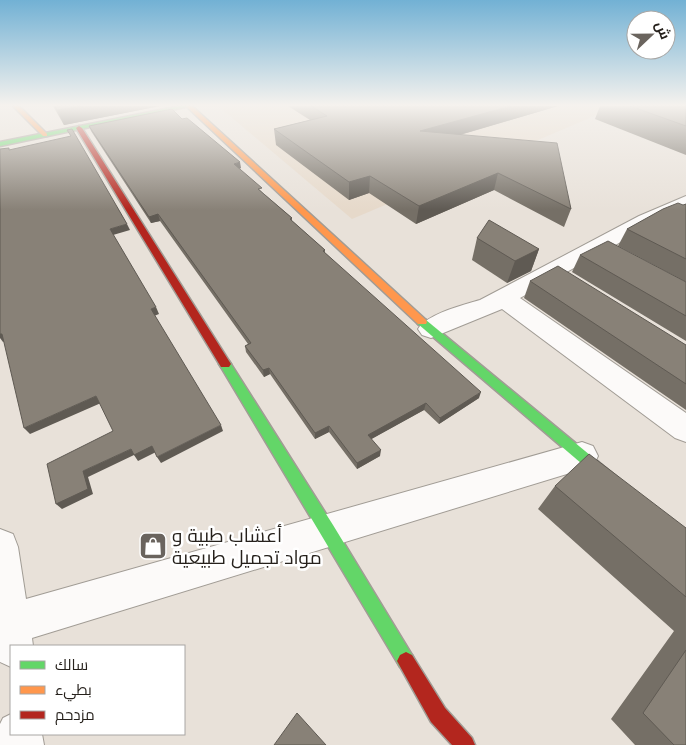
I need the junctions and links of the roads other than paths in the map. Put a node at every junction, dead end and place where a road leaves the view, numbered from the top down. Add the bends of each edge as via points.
1 (87, 141) edge
2 (226, 141) edge
3 (680, 210) edge
4 (598, 246) junction
5 (622, 259) edge
6 (551, 271) junction
7 (576, 287) edge
8 (502, 298) junction
9 (431, 328) junction
10 (686, 429) edge
11 (582, 456) junction
12 (626, 493) edge
13 (328, 530) junction
14 (0, 547) edge
15 (8, 632) edge
16 (465, 745) edge

1 - 13 street
2 - 9 street
3 - 4 street
4 - 5 street
4 - 6 street
6 - 7 street
6 - 8 street
8 - 9 street
8 - 10 street
9 - 11 street
11 - 12 street
11 - 13 street
13 - 15 street
13 - 16 street via 438,715
14 - 15 street

